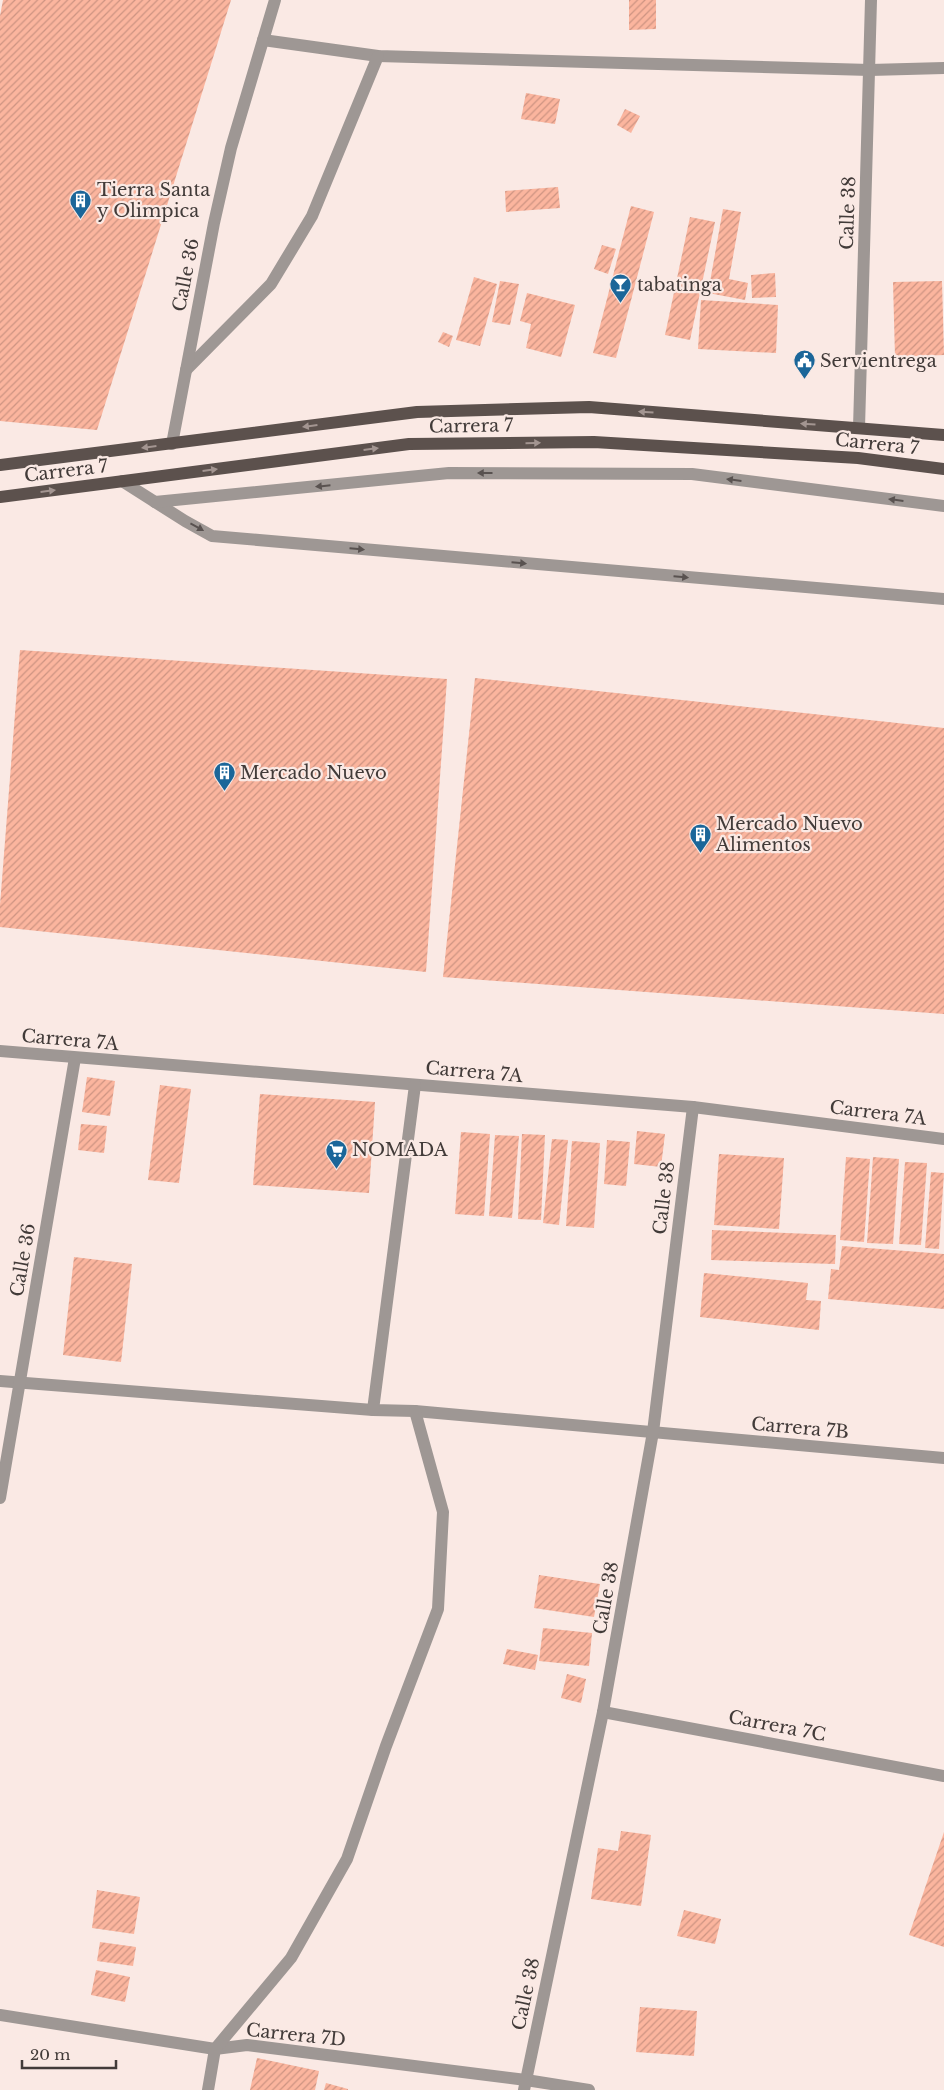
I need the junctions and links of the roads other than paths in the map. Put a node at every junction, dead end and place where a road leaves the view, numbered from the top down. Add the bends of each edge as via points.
1 (275, 0) edge
2 (871, 0) edge
3 (263, 40) junction
4 (378, 56) junction
5 (944, 68) edge
6 (870, 70) junction
7 (186, 370) junction
8 (859, 428) junction
9 (944, 435) edge
10 (172, 444) junction
11 (0, 465) edge
12 (944, 469) edge
13 (122, 481) junction
14 (0, 497) edge
15 (155, 502) junction
16 (944, 506) edge
17 (944, 599) edge
18 (0, 1051) edge
19 (75, 1058) junction
20 (415, 1085) junction
21 (693, 1107) junction
22 (944, 1139) edge
23 (0, 1381) edge
24 (20, 1383) junction
25 (373, 1410) junction
26 (415, 1411) junction
27 (653, 1432) junction
28 (944, 1458) edge
29 (0, 1498) edge
30 (603, 1712) junction
31 (944, 1776) edge
32 (0, 2015) edge
33 (215, 2049) junction
34 (525, 2085) edge
35 (208, 2090) edge
36 (590, 2090) edge

1 - 3 street, Calle 36
2 - 6 street, Calle 38
3 - 4 street
3 - 7 street, Calle 36 via 231,148
4 - 6 street
4 - 7 street via 312,216 271,284
5 - 6 street
6 - 8 street, Calle 38
7 - 10 street, Calle 36
8 - 9 main road, Carrera 7
8 -> 10 main road, Carrera 7 via 589,407 417,412
10 -> 11 main road, Carrera 7
13 -> 12 main road, Carrera 7 via 409,444 594,442 858,458
14 -> 13 main road, Carrera 7
13 - 15 street
16 -> 15 street via 692,474 459,473
15 -> 17 street via 212,536
18 - 19 street, Carrera 7A
19 - 20 street, Carrera 7A
19 - 24 street, Calle 36
20 - 21 street, Carrera 7A
20 - 25 street
21 - 22 street, Carrera 7A
21 - 27 street, Calle 38
23 - 24 street, Carrera 7B
24 - 25 street, Carrera 7B
24 - 29 street, Calle 36
25 - 26 street, Carrera 7B
26 - 27 street, Carrera 7B
26 - 33 street via 443,1512 438,1609 347,1859 291,1958
27 - 28 street, Carrera 7B
27 - 30 street, Calle 38
30 - 31 street, Carrera 7C
30 - 34 street, Calle 38
32 - 33 street, Carrera 7D
33 - 34 street, Carrera 7D via 247,2045
33 - 35 street
34 - 36 street, Carrera 7D

